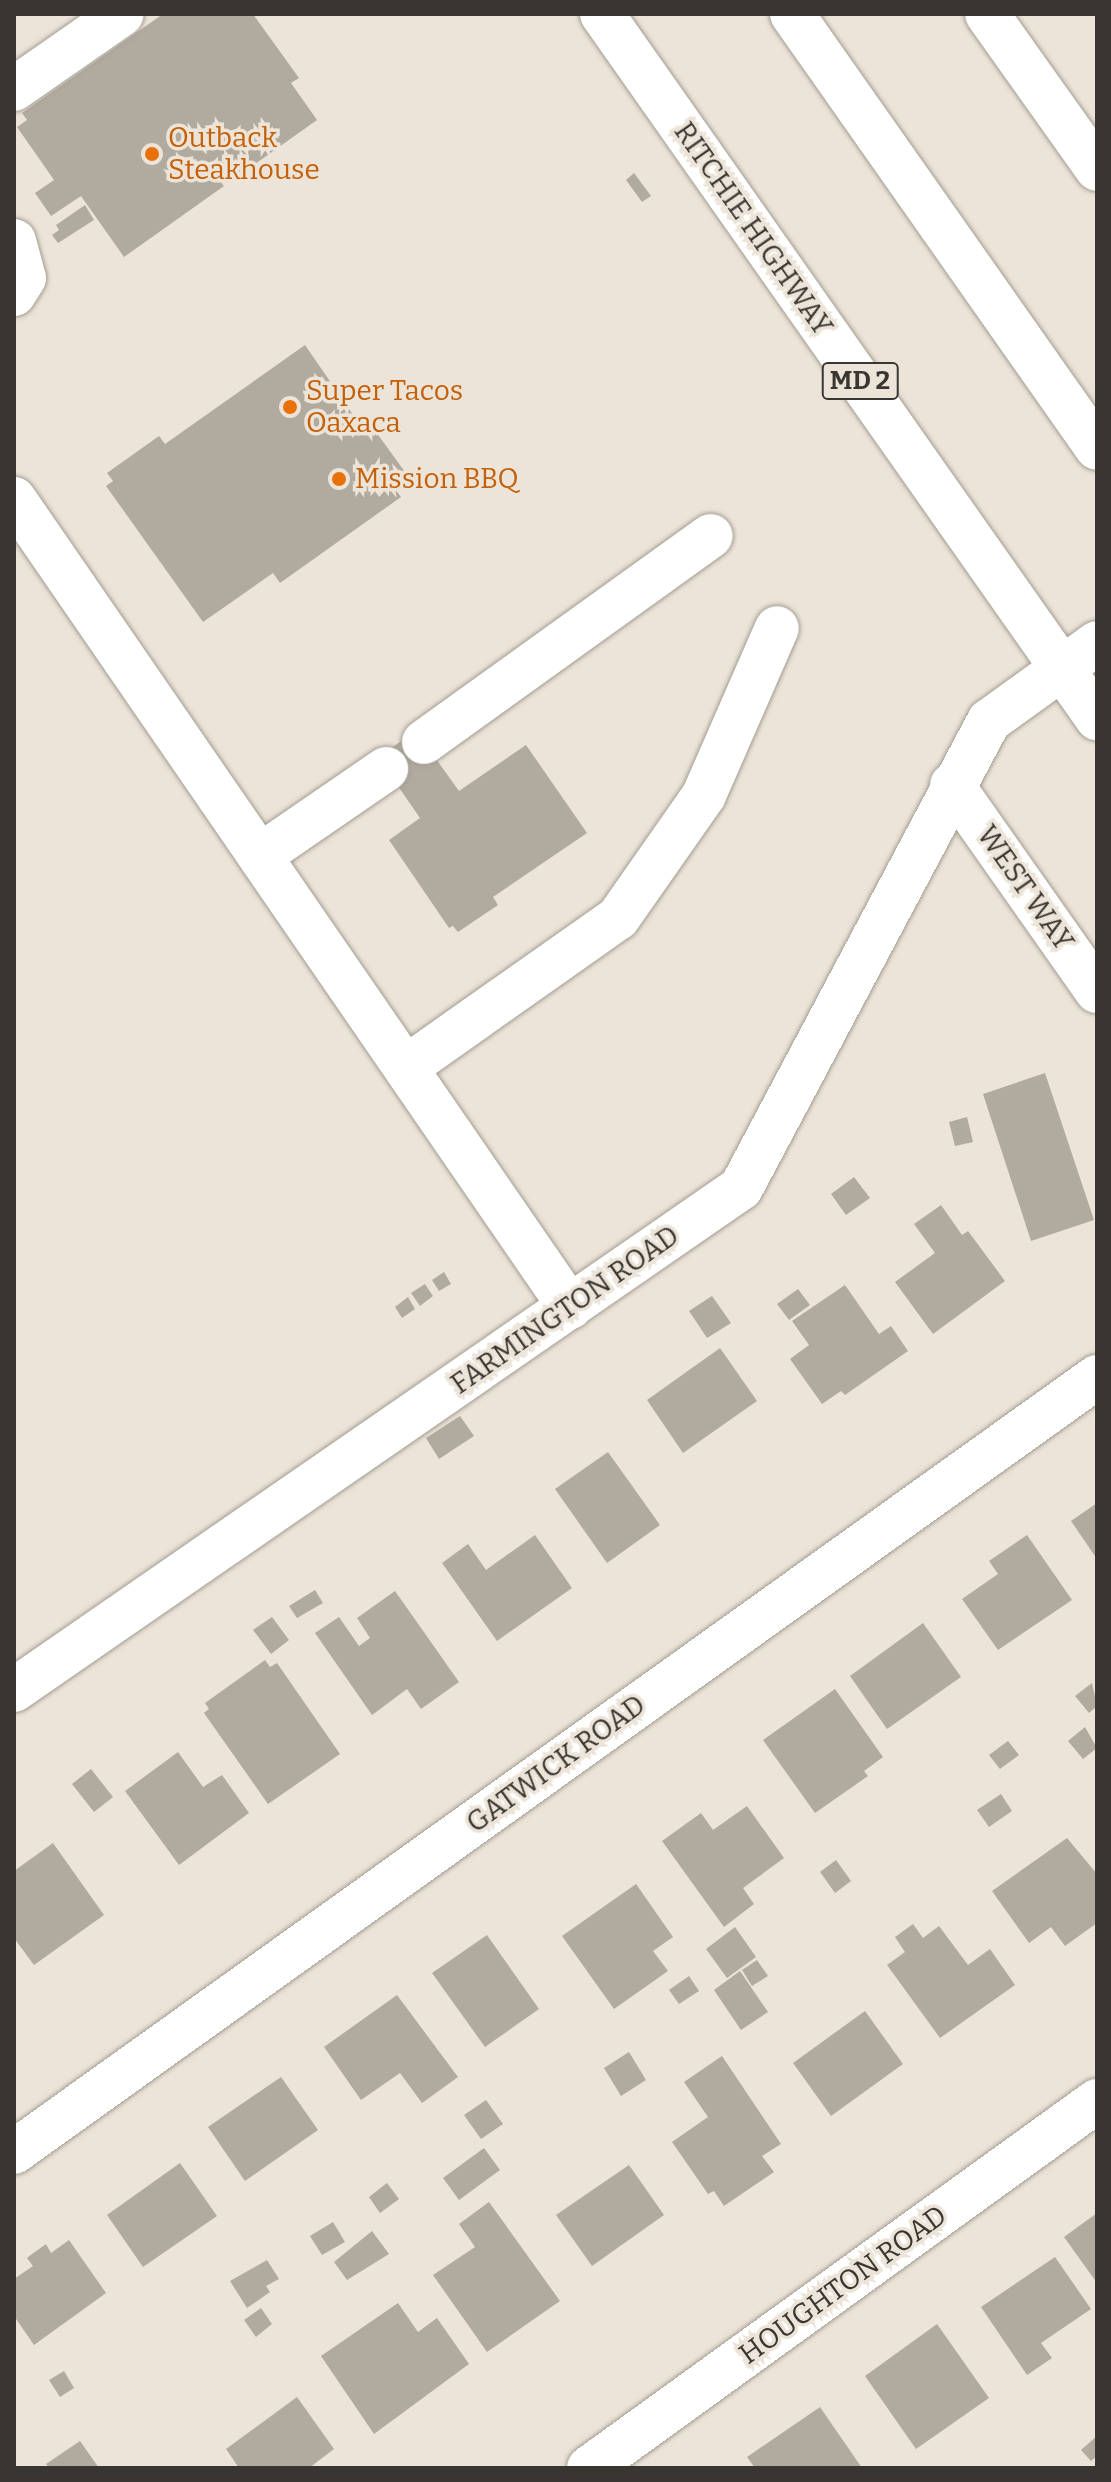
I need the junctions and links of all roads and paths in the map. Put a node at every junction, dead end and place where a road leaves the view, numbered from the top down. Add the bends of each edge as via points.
1 (122, 14) edge
2 (602, 14) edge
3 (792, 14) edge
4 (987, 14) edge
5 (14, 89) edge
6 (1097, 169) edge
7 (14, 241) edge
8 (14, 294) edge
9 (1097, 448) edge
10 (14, 499) edge
11 (711, 536) dead end
12 (777, 628) dead end
13 (1097, 643) edge
14 (1062, 668) junction
15 (1097, 718) edge
16 (424, 742) dead end
17 (386, 769) dead end
18 (952, 785) junction
19 (261, 855) junction
20 (1097, 991) edge
21 (408, 1066) junction
22 (570, 1307) junction
23 (1097, 1377) edge
24 (17, 1681) edge
25 (1097, 2101) edge
26 (14, 2152) edge
27 (589, 2468) edge

1 - 5 street
2 - 14 street, RITCHIE HIGHWAY / MD 2
3 - 9 street
4 - 6 street
7 - 8 street via 24,278
10 - 19 street
11 - 16 street
12 - 21 street via 704,795 618,918
13 - 14 street, FARMINGTON ROAD
14 - 15 street, RITCHIE HIGHWAY / MD 2
14 - 18 street, FARMINGTON ROAD via 989,721
17 - 19 street
18 - 20 street, WEST WAY
18 - 22 street, FARMINGTON ROAD via 741,1188
19 - 21 street
21 - 22 street
22 - 24 street, FARMINGTON ROAD
23 - 26 street, GATWICK ROAD
25 - 27 street, HOUGHTON ROAD

